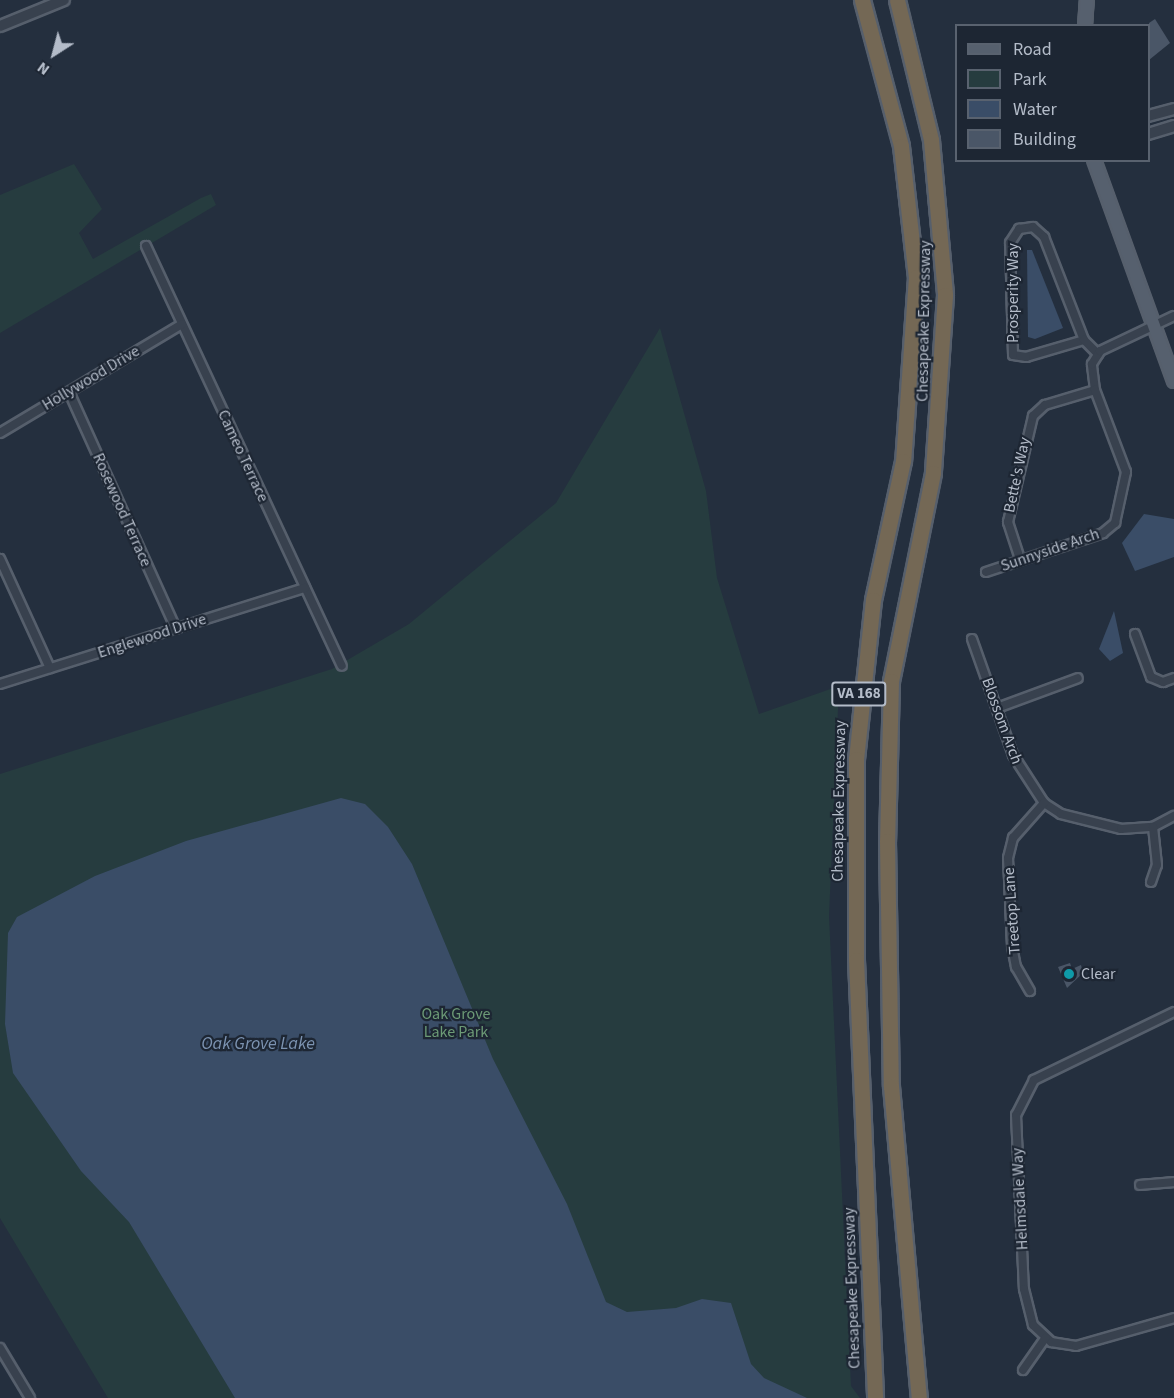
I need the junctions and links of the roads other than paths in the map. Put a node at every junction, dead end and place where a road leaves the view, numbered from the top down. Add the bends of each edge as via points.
1 (64, 0) edge
2 (862, 0) edge
3 (897, 0) edge
4 (1087, 0) edge
5 (1085, 24) edge
6 (0, 26) edge
7 (1174, 109) edge
8 (1150, 116) edge
9 (1174, 126) edge
10 (1150, 134) edge
11 (1095, 162) edge
12 (146, 246) dead end
13 (1174, 316) edge
14 (182, 324) junction
15 (1153, 326) junction
16 (1084, 340) junction
17 (1098, 354) junction
18 (1174, 381) edge
19 (1095, 390) junction
20 (69, 392) junction
21 (0, 433) edge
22 (0, 559) edge
23 (1020, 559) junction
24 (986, 572) dead end
25 (305, 588) junction
26 (177, 629) junction
27 (1135, 634) dead end
28 (972, 639) dead end
29 (342, 666) dead end
30 (50, 668) junction
31 (1078, 678) dead end
32 (1174, 678) edge
33 (0, 684) edge
34 (997, 708) junction
35 (1044, 803) junction
36 (1174, 816) edge
37 (1153, 827) junction
38 (1151, 882) dead end
39 (1030, 991) dead end
40 (1174, 1012) edge
41 (1174, 1182) edge
42 (1140, 1185) dead end
43 (1174, 1318) edge
44 (1045, 1338) junction
45 (0, 1348) edge
46 (1023, 1370) dead end
47 (30, 1398) edge
48 (875, 1398) edge
49 (919, 1398) edge

1 - 6 street
2 - 48 highway, Chesapeake Expressway / VA 168 via 901,146 916,277 903,461 873,600 856,759 856,970
3 - 49 highway, Chesapeake Expressway / VA 168 via 931,140 945,295 933,472 891,681 886,841 892,1097
4 - 5 main road
7 - 8 street
9 - 10 street
11 - 15 main road
12 - 14 street, Cameo Terrace
13 - 15 street
14 - 20 street, Hollywood Drive
14 - 25 street, Cameo Terrace
15 - 17 street
15 - 18 main road
16 - 16 street, Prosperity Way via 1044,237 1033,227 1019,229 1010,243 1014,355 1026,357
16 - 17 street, Prosperity Way
17 - 19 street via 1091,373
19 - 23 street, Bette's Way via 1045,405 1029,423 1008,522
19 - 23 street, Sunnyside Arch via 1126,472 1114,524 1103,533
20 - 21 street, Hollywood Drive
20 - 26 street, Rosewood Terrace
22 - 30 street
23 - 24 street, Sunnyside Arch
25 - 26 street, Englewood Drive
25 - 29 street, Cameo Terrace
26 - 30 street, Englewood Drive
27 - 32 street via 1151,677
28 - 34 street, Blossom Arch
30 - 33 street, Englewood Drive
31 - 34 street
34 - 35 street, Blossom Arch via 1020,770
35 - 37 street, Blossom Arch via 1089,824
35 - 39 street, Treetop Lane via 1014,838 1008,858 1012,946 1016,967
36 - 37 street
37 - 38 street via 1156,865
40 - 44 street, Helmsdale Way via 1044,1074 1019,1100 1016,1131 1026,1309
41 - 42 street
43 - 44 street via 1076,1346
44 - 46 street
45 - 47 street

